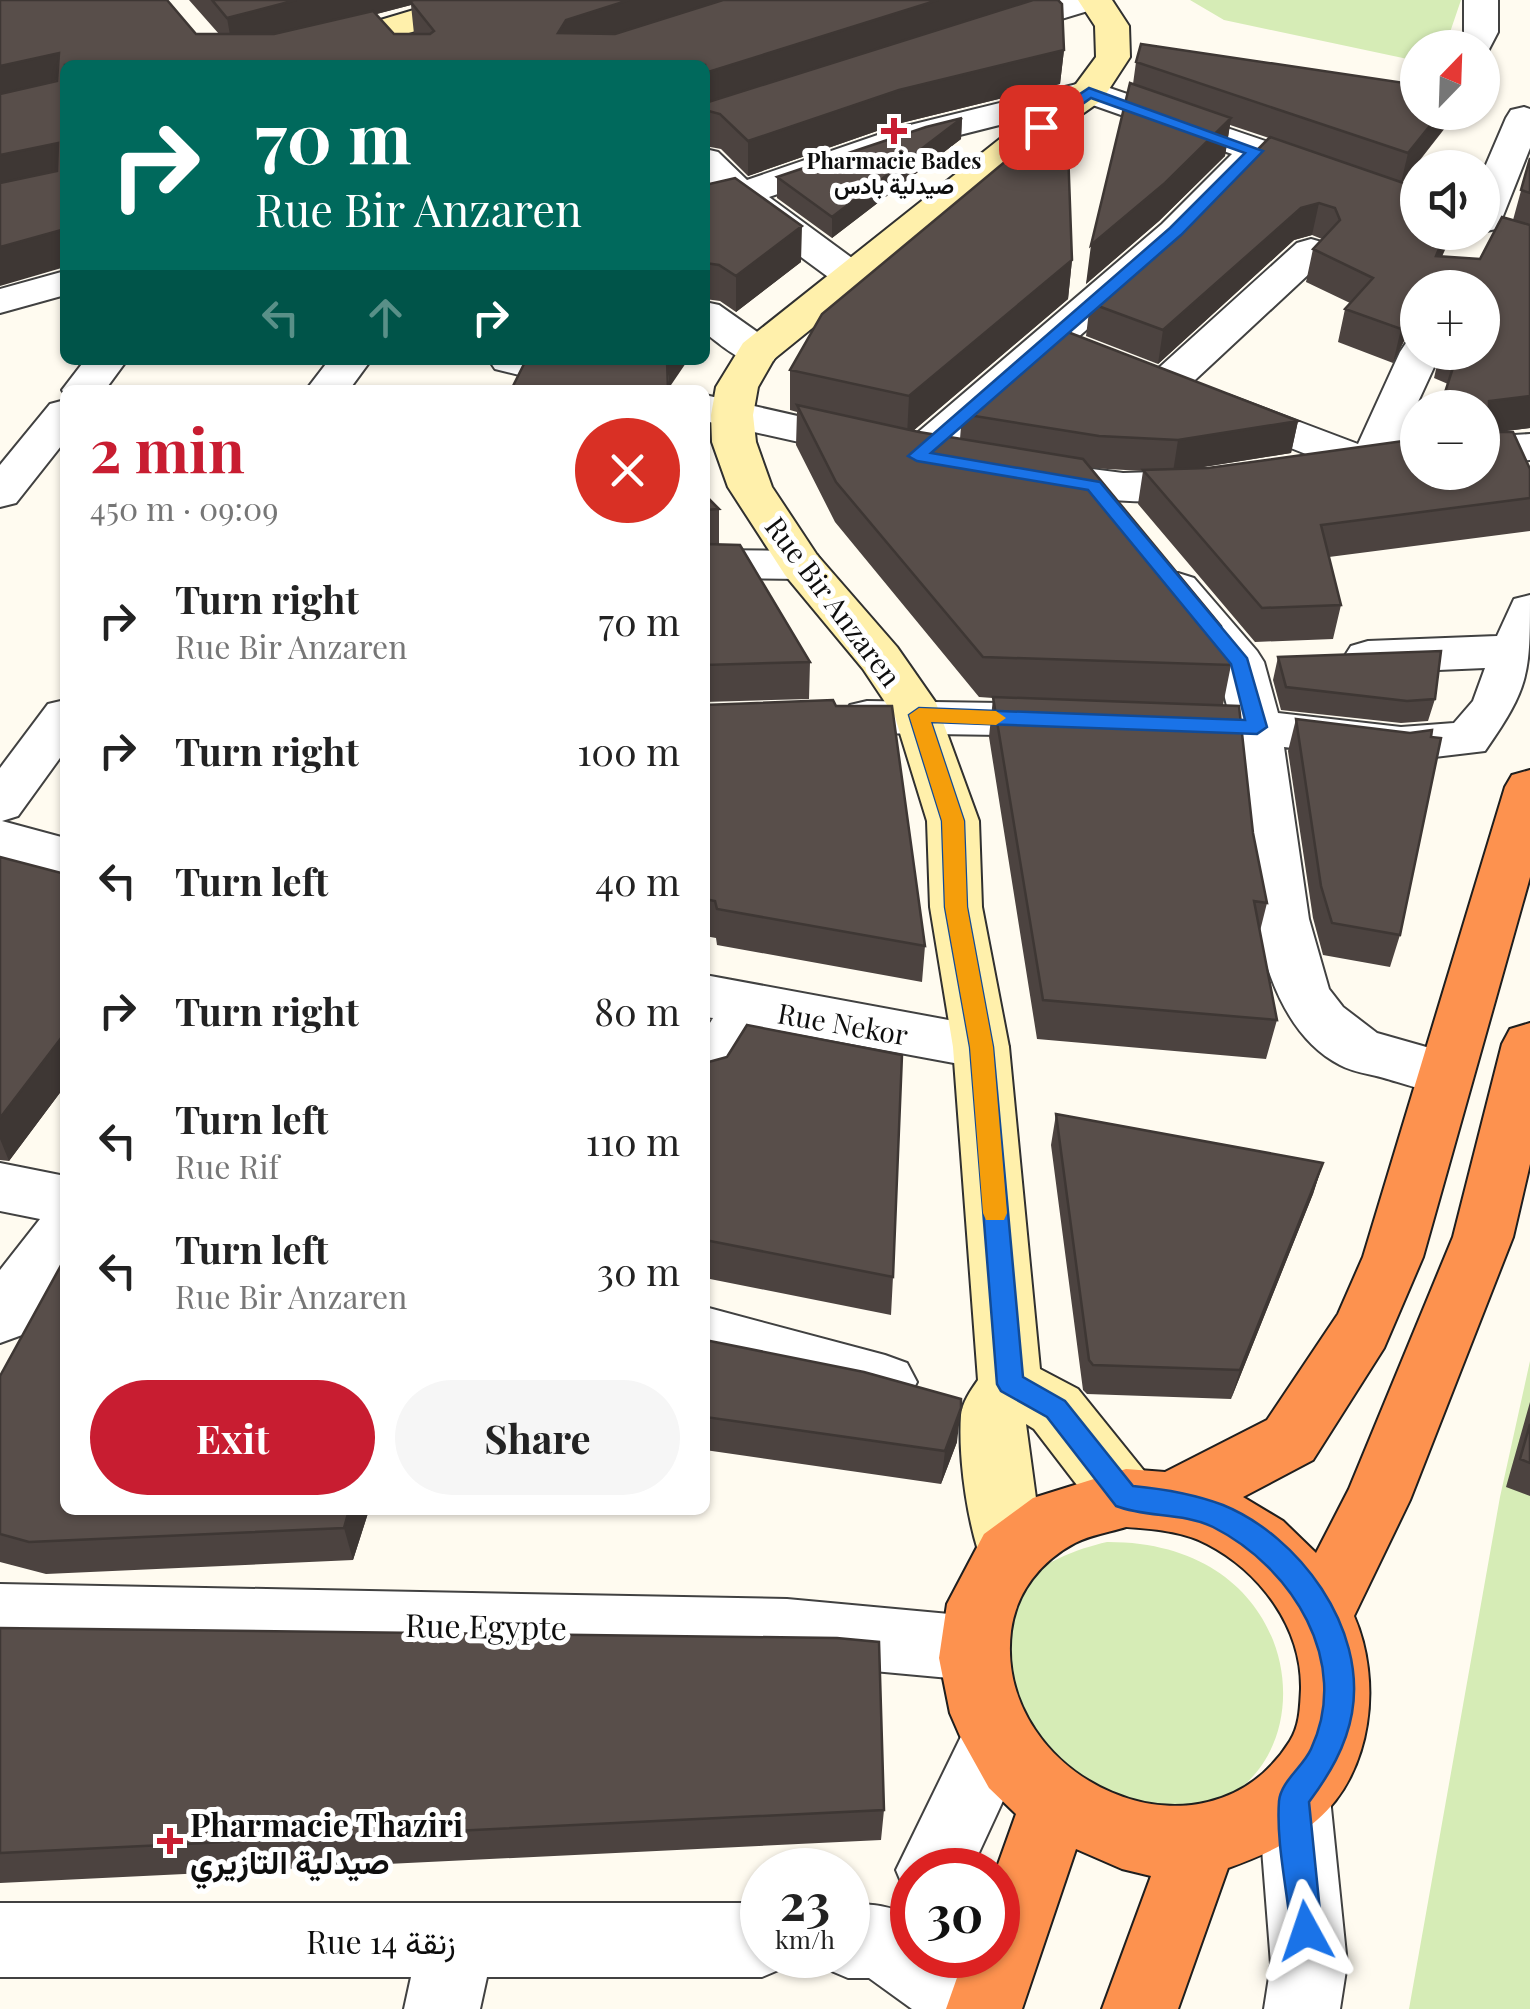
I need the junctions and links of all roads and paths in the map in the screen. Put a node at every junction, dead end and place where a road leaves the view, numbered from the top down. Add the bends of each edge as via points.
1 (482, 0) edge
2 (1092, 0) edge
3 (1481, 0) edge
4 (1481, 30) edge
5 (962, 39) edge
6 (1112, 58) junction
7 (232, 60) edge
8 (1152, 64) edge
9 (1089, 92) junction
10 (1517, 116) edge
11 (1255, 151) junction
12 (710, 171) edge
13 (1500, 178) edge
14 (723, 200) edge
15 (1400, 200) edge
16 (1311, 250) edge
17 (853, 277) junction
18 (60, 284) edge
19 (0, 301) edge
20 (710, 318) edge
21 (1048, 339) junction
22 (758, 352) junction
23 (102, 365) edge
24 (346, 365) edge
25 (512, 368) edge
26 (1411, 370) edge
27 (1132, 371) junction
28 (87, 385) edge
29 (331, 385) edge
30 (605, 385) edge
31 (718, 412) edge
32 (60, 419) edge
33 (1530, 447) edge
34 (1500, 449) edge
35 (917, 456) junction
36 (1400, 456) edge
37 (1364, 458) junction
38 (60, 481) edge
39 (9, 483) edge
40 (1094, 486) junction
41 (710, 564) edge
42 (800, 566) junction
43 (1522, 631) edge
44 (1279, 661) junction
45 (919, 715) junction
46 (822, 719) edge
47 (0, 722) edge
48 (1257, 727) junction
49 (60, 729) edge
50 (1530, 786) edge
51 (18, 846) edge
52 (727, 1001) edge
53 (1530, 1044) edge
54 (981, 1047) junction
55 (710, 1060) edge
56 (1446, 1073) junction
57 (0, 1187) edge
58 (60, 1199) edge
59 (60, 1238) edge
60 (0, 1317) edge
61 (710, 1333) edge
62 (1002, 1397) junction
63 (1148, 1500) junction
64 (1010, 1550) junction
65 (1321, 1614) junction
66 (0, 1616) edge
67 (971, 1648) junction
68 (996, 1738) junction
69 (1294, 1798) junction
70 (1056, 1803) junction
71 (1200, 1841) junction
72 (944, 1848) edge
73 (880, 1928) edge
74 (0, 1940) edge
75 (740, 1942) edge
76 (450, 1974) edge
77 (983, 2009) edge
78 (1140, 2009) edge
79 (1302, 2009) edge

1 - 7 street via 397,41
2 - 5 street
2 - 6 street via 1112,26
3 - 4 street
6 - 8 street
6 - 9 street
9 - 11 street
9 - 14 street via 911,136
9 - 17 street
10 - 13 street
11 - 15 street
11 - 21 street via 1176,232
12 - 14 street
14 - 17 street
16 - 27 street
17 - 22 street
18 - 19 street
20 - 22 street
21 - 27 street
21 - 35 street
22 - 31 street
23 - 28 street
24 - 29 street
25 - 30 street
26 - 37 street
27 - 37 street
31 - 35 street
31 - 42 street, Rue Bir Anzaren via 750,487
32 - 39 street
33 - 34 street
35 - 40 street
36 - 37 street
37 - 40 street via 1173,490
38 - 39 street
40 - 44 street via 1139,540
41 - 42 street
42 - 45 street, Rue Bir Anzaren via 880,658
43 - 44 street
43 - 48 street via 1495,706 1468,739 1401,744
44 - 48 street
45 - 46 street
45 - 48 street
45 - 54 street, Rue Bir Anzaren via 953,821 956,907
47 - 49 street
48 - 56 street via 1282,918 1303,994 1359,1050
49 - 51 street
50 - 56 highway
52 - 54 street, Rue Nekor
52 - 55 street
53 - 65 highway via 1483,1237 1377,1500
54 - 62 street, Rue Bir Anzaren
56 - 63 highway via 1393,1258 1362,1329 1290,1440
57 - 58 street
59 - 60 street
61 - 62 street
62 - 63 street via 1056,1409
62 - 64 street, Rue Bir Anzaren via 996,1464
63 - 64 highway via 1092,1502 1062,1513
63 - 65 highway via 1218,1516 1259,1540 1294,1573
64 - 67 highway via 990,1578
65 - 69 highway via 1337,1662 1338,1711 1323,1758
66 - 67 street, Rue Egypte via 787,1630
67 - 68 highway via 978,1693
68 - 70 highway
68 - 72 street
69 - 71 highway via 1252,1826
69 - 79 street via 1309,1964
70 - 71 highway via 1101,1828 1151,1842
70 - 77 highway
71 - 78 highway
73 - 77 street via 924,1974
74 - 76 street, Rue 14 زنقة
75 - 76 street, Rue 14 زنقة

